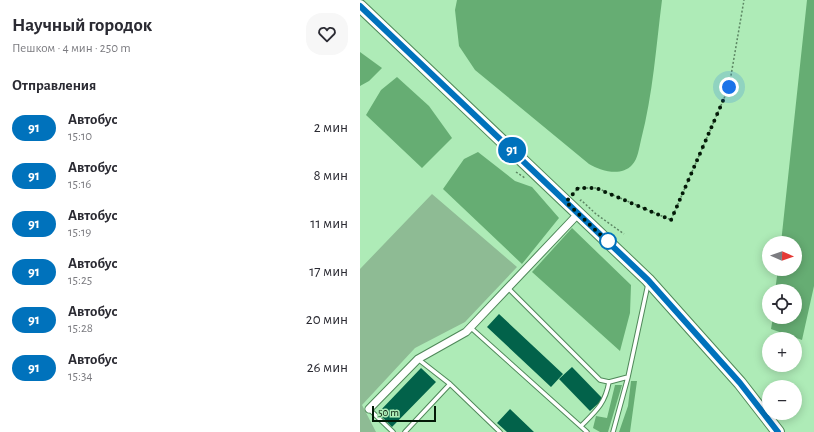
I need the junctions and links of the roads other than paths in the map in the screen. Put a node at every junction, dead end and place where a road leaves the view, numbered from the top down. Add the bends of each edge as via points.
1 (360, 6) edge
2 (578, 214) junction
3 (648, 280) junction
4 (508, 287) junction
5 (470, 327) junction
6 (418, 358) junction
7 (628, 377) junction
8 (609, 382) junction
9 (450, 384) junction
10 (369, 409) joint
11 (581, 426) junction
12 (393, 432) edge
13 (405, 432) edge
14 (500, 432) edge
15 (587, 432) edge
16 (613, 432) edge
17 (778, 432) edge

1 - 2 main road
2 - 3 main road
2 - 4 street
3 - 7 lane
3 - 17 main road via 740,383
4 - 5 street
4 - 8 lane via 600,380
5 - 6 street via 466,332
5 - 11 lane
6 - 9 lane
6 - 10 street
7 - 8 lane
7 - 16 lane
8 - 11 lane via 601,405
9 - 13 lane
9 - 14 lane
10 - 12 lane
11 - 15 lane

